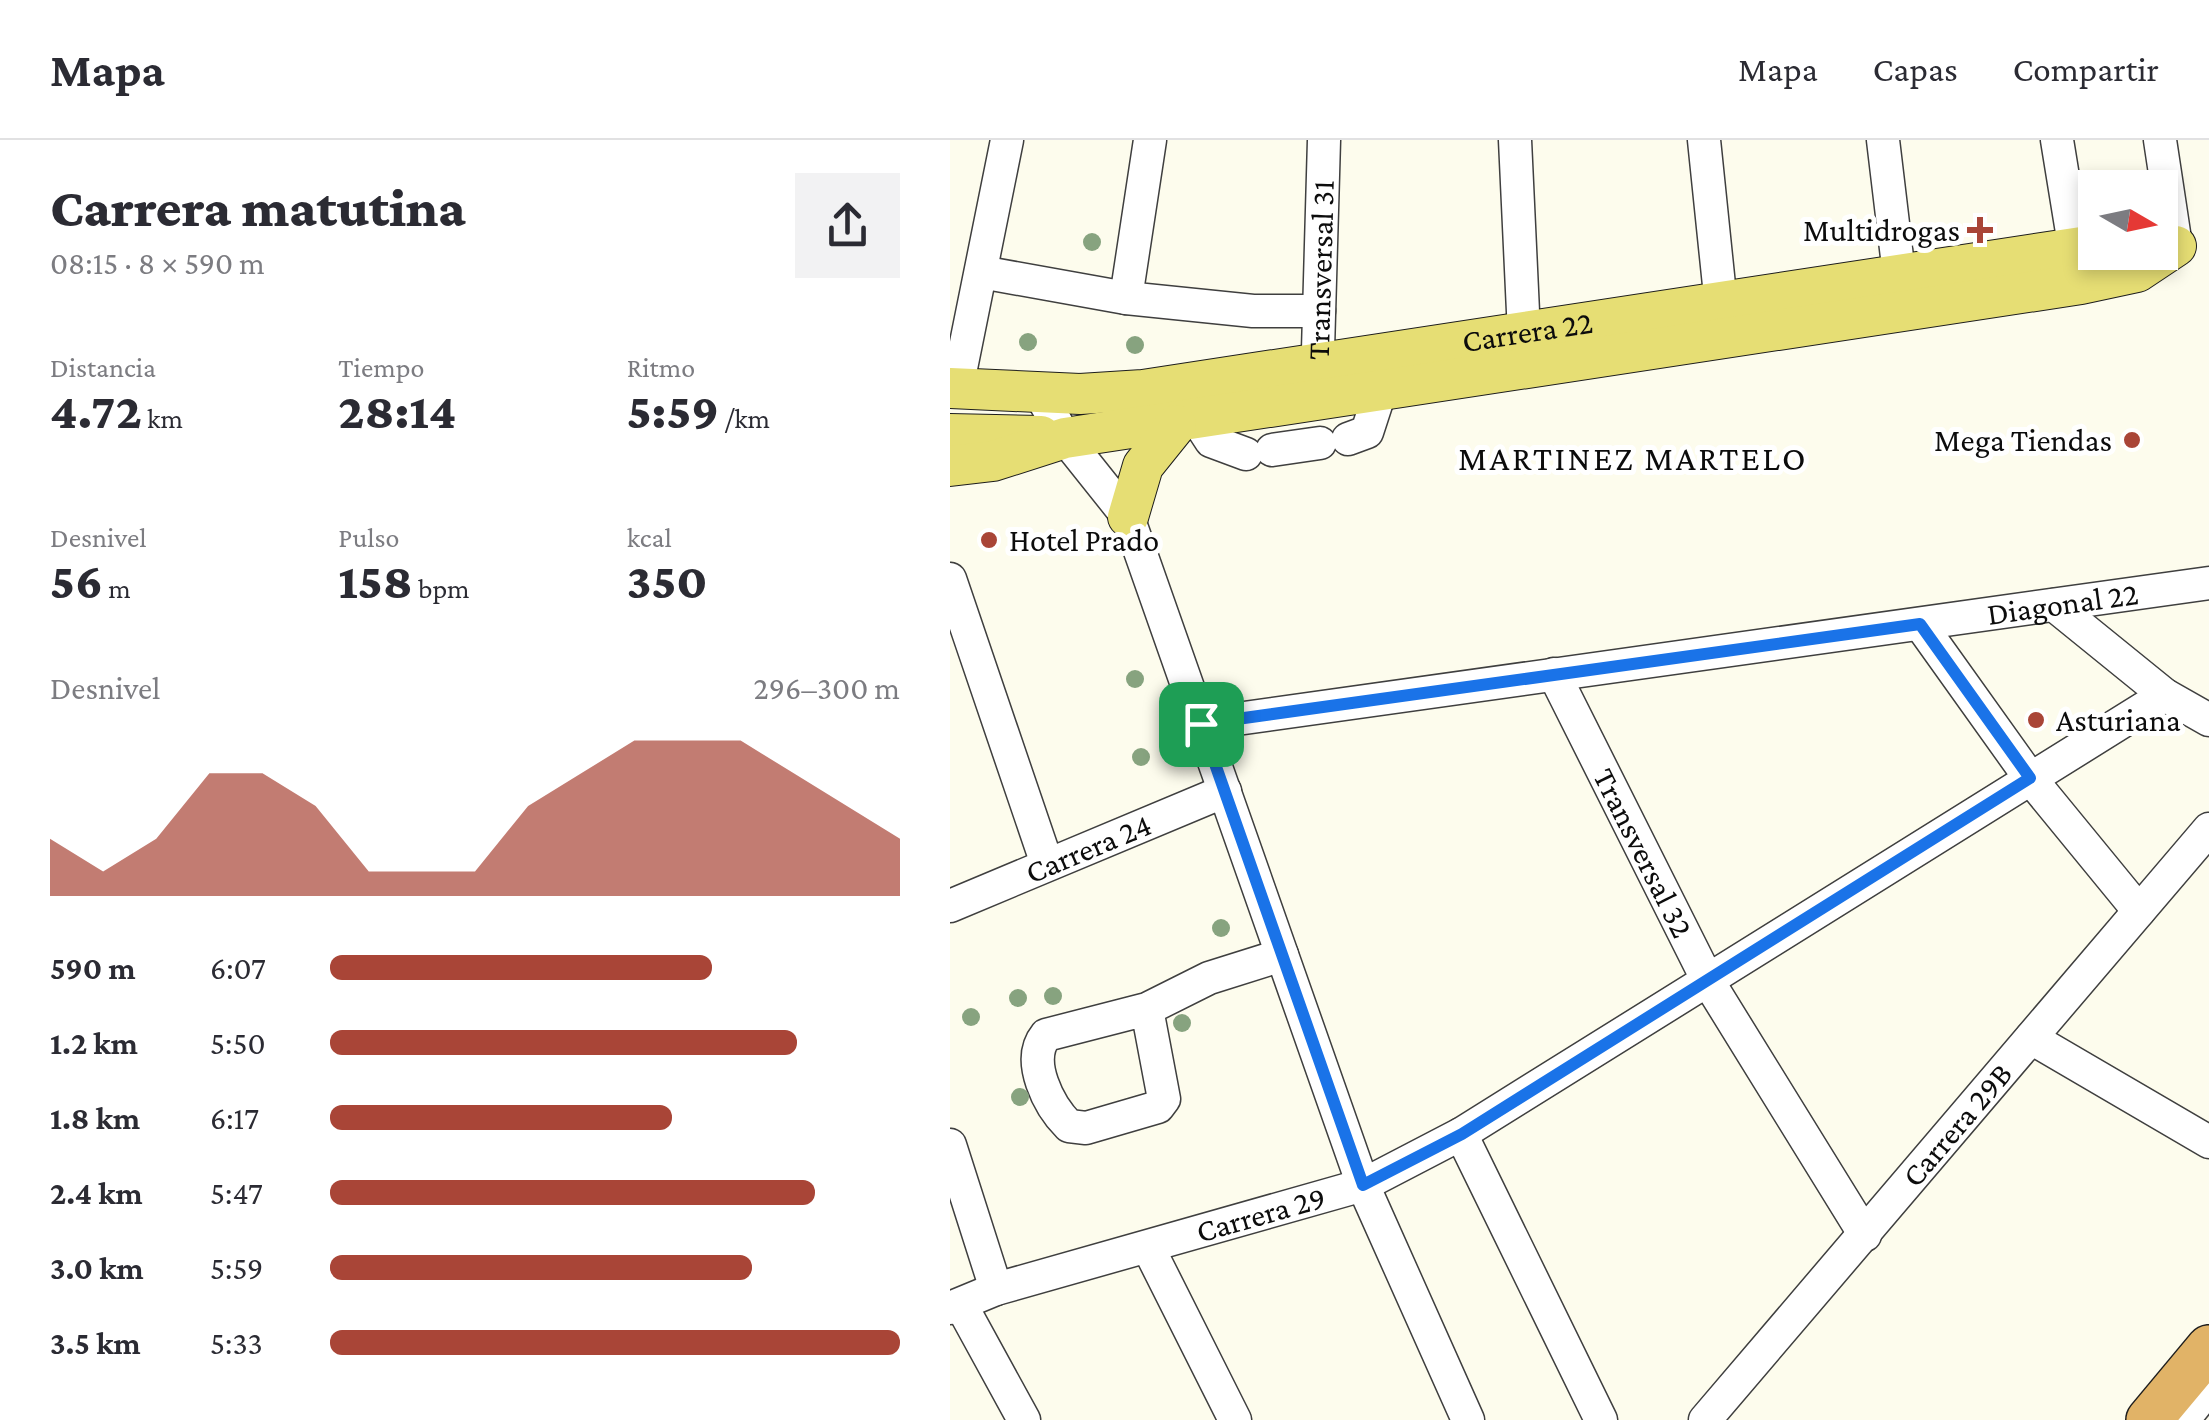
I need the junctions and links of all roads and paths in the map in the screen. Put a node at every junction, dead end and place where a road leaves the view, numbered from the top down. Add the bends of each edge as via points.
1 (1007, 140) edge
2 (1150, 140) edge
3 (1324, 140) edge
4 (1515, 140) edge
5 (1704, 140) edge
6 (1883, 140) edge
7 (2057, 140) edge
8 (2160, 140) edge
9 (2078, 233) edge
10 (2189, 245) edge
11 (2078, 261) edge
12 (981, 272) junction
13 (1902, 293) junction
14 (1126, 298) junction
15 (1318, 311) junction
16 (1723, 321) junction
17 (1525, 351) junction
18 (1317, 383) junction
19 (952, 390) edge
20 (1039, 392) junction
21 (1380, 392) junction
22 (1187, 423) junction
23 (950, 434) edge
24 (1065, 438) junction
25 (950, 466) edge
26 (1128, 517) junction
27 (950, 579) edge
28 (2209, 584) edge
29 (2054, 605) junction
30 (957, 622) edge
31 (1920, 624) junction
32 (1554, 674) junction
33 (2166, 696) junction
34 (2209, 720) edge
35 (1201, 724) junction
36 (2030, 778) junction
37 (1225, 792) junction
38 (2209, 829) edge
39 (1047, 864) junction
40 (950, 906) edge
41 (2139, 911) junction
42 (1282, 955) junction
43 (1708, 981) junction
44 (1146, 1009) dead end
45 (2031, 1038) junction
46 (1462, 1134) junction
47 (2209, 1142) edge
48 (950, 1145) edge
49 (1363, 1185) junction
50 (1865, 1234) junction
51 (1148, 1247) junction
52 (996, 1289) junction
53 (956, 1306) edge
54 (2209, 1348) edge
55 (2209, 1388) edge
56 (1024, 1420) edge
57 (1235, 1420) edge
58 (1468, 1420) edge
59 (1601, 1420) edge
60 (1706, 1420) edge
61 (2149, 1420) edge
62 (2182, 1420) edge

1 - 12 street
2 - 14 street
3 - 15 street, Transversal 31
4 - 17 street
5 - 16 street
6 - 13 street
7 - 9 street
8 - 10 street
11 - 13 main road, Carrera 22
12 - 14 street
12 - 19 street
13 - 16 main road, Carrera 22
14 - 15 street via 1253,312
15 - 18 street, Transversal 31
16 - 17 main road, Carrera 22
17 - 18 main road, Carrera 22
17 - 21 main road, Carrera 22
18 - 20 main road, Carrera 22
18 - 21 main road, Carrera 22
18 - 22 main road, Carrera 22
19 - 20 main road, Carrera 22
20 - 24 street
21 - 22 street via 1367,432 1334,441 1259,452 1212,441
22 - 24 main road, Carrera 22
22 - 26 main road via 1143,466
23 - 24 main road, Carrera 22
24 - 25 main road, Carrera 22 via 993,461
24 - 26 street
26 - 35 street
27 - 30 street
28 - 29 street, Diagonal 22
29 - 31 street, Diagonal 22
29 - 33 street
30 - 39 street
31 - 32 street, Diagonal 22
31 - 36 street
32 - 35 street, Diagonal 22
32 - 43 street, Transversal 32
33 - 34 street
33 - 36 street, Carrera 29
35 - 37 street
36 - 41 street
36 - 43 street, Carrera 29
37 - 39 street, Carrera 24
37 - 42 street
38 - 41 street, Carrera 29B
39 - 40 street, Carrera 24
41 - 45 street, Carrera 29B
42 - 44 street via 1209,978
42 - 49 street
43 - 46 street, Carrera 29
43 - 50 street, Transversal 32
45 - 47 street
45 - 50 street, Carrera 29B
46 - 49 street, Carrera 29
46 - 59 street
48 - 52 street
49 - 51 street, Carrera 29
49 - 58 street
50 - 60 street, Carrera 29B
51 - 52 street, Carrera 29
51 - 57 street
52 - 53 street, Carrera 29
53 - 56 street
54 - 61 highway
55 - 62 street

